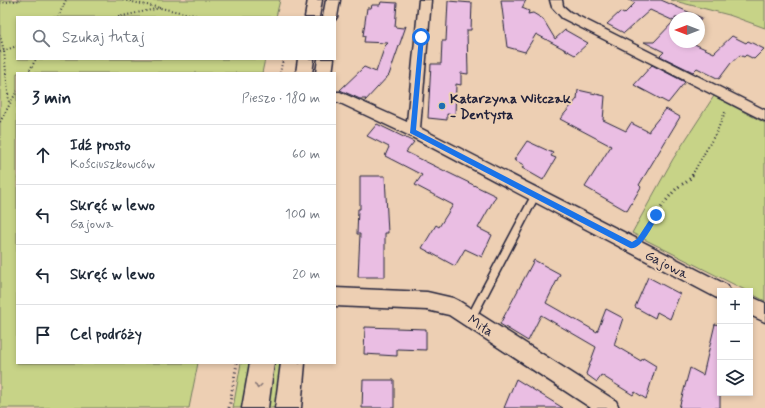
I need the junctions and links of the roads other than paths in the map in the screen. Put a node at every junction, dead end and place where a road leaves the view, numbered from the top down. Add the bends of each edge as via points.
1 (315, 0) edge
2 (333, 0) edge
3 (425, 0) edge
4 (556, 0) edge
5 (312, 16) edge
6 (330, 16) edge
7 (306, 60) edge
8 (326, 60) edge
9 (304, 72) edge
10 (324, 72) edge
11 (336, 96) edge
12 (765, 116) edge
13 (412, 131) junction
14 (536, 194) junction
15 (717, 289) edge
16 (336, 297) edge
17 (753, 307) edge
18 (765, 313) edge
19 (471, 318) junction
20 (262, 364) edge
21 (292, 364) edge
22 (255, 408) edge
23 (288, 408) edge
24 (609, 408) edge

1 - 5 street
2 - 6 street
3 - 13 street
4 - 12 street via 558,7 566,16
7 - 9 street
8 - 10 street
11 - 13 street, Gajowa
13 - 14 street, Gajowa
14 - 15 street, Gajowa
14 - 19 lane
16 - 19 street, Miła via 427,301 453,307
17 - 18 street
19 - 24 street, Miła
20 -> 22 street
21 - 23 street

